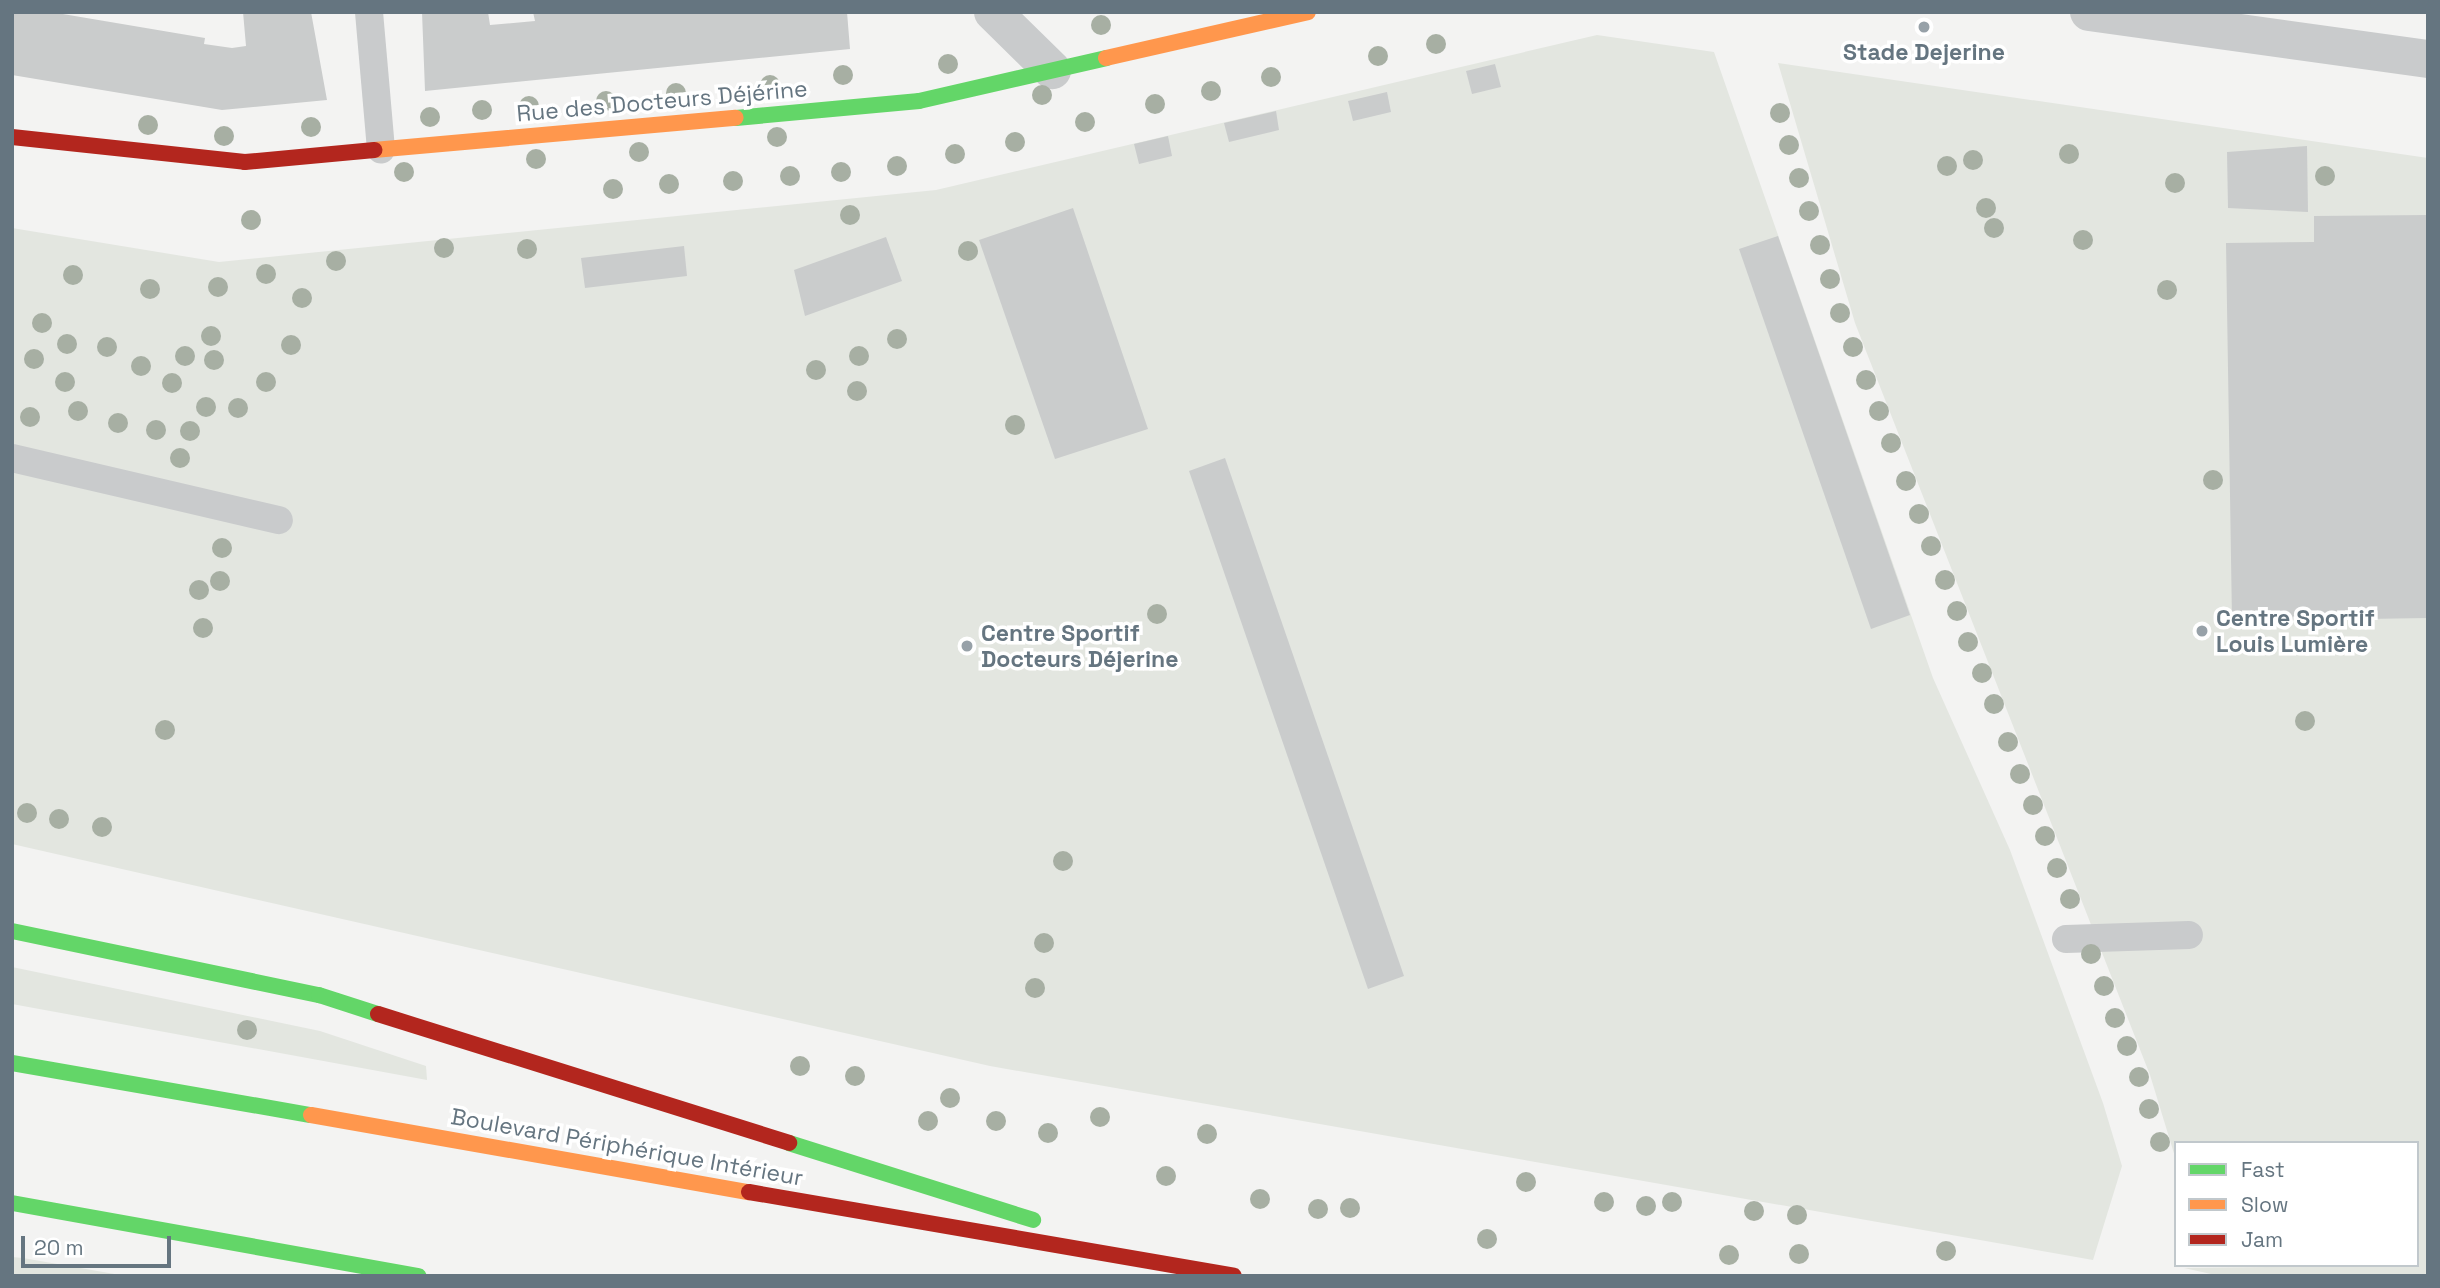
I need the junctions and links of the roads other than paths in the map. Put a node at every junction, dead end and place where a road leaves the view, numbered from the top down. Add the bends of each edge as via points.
1 (369, 12) edge
2 (993, 12) edge
3 (1308, 12) edge
4 (2089, 12) edge
5 (2428, 59) edge
6 (1052, 70) junction
7 (12, 137) edge
8 (381, 149) junction
9 (12, 458) edge
10 (279, 520) dead end
11 (12, 931) edge
12 (2189, 935) dead end
13 (2066, 939) dead end
14 (12, 1063) edge
15 (12, 1203) edge
16 (1175, 1265) junction
17 (419, 1276) edge
18 (1234, 1276) edge

1 - 8 lane
2 - 6 street
3 - 6 main road, Rue des Docteurs Déjérine
4 - 5 street
6 - 8 main road, Rue des Docteurs Déjérine via 919,100
7 - 8 main road, Rue des Docteurs Déjérine via 245,162
9 - 10 lane
11 - 16 main road via 319,995
12 - 13 lane
14 - 16 main road, Boulevard Périphérique Intérieur
15 - 17 main road
16 - 18 main road, Boulevard Périphérique Intérieur

